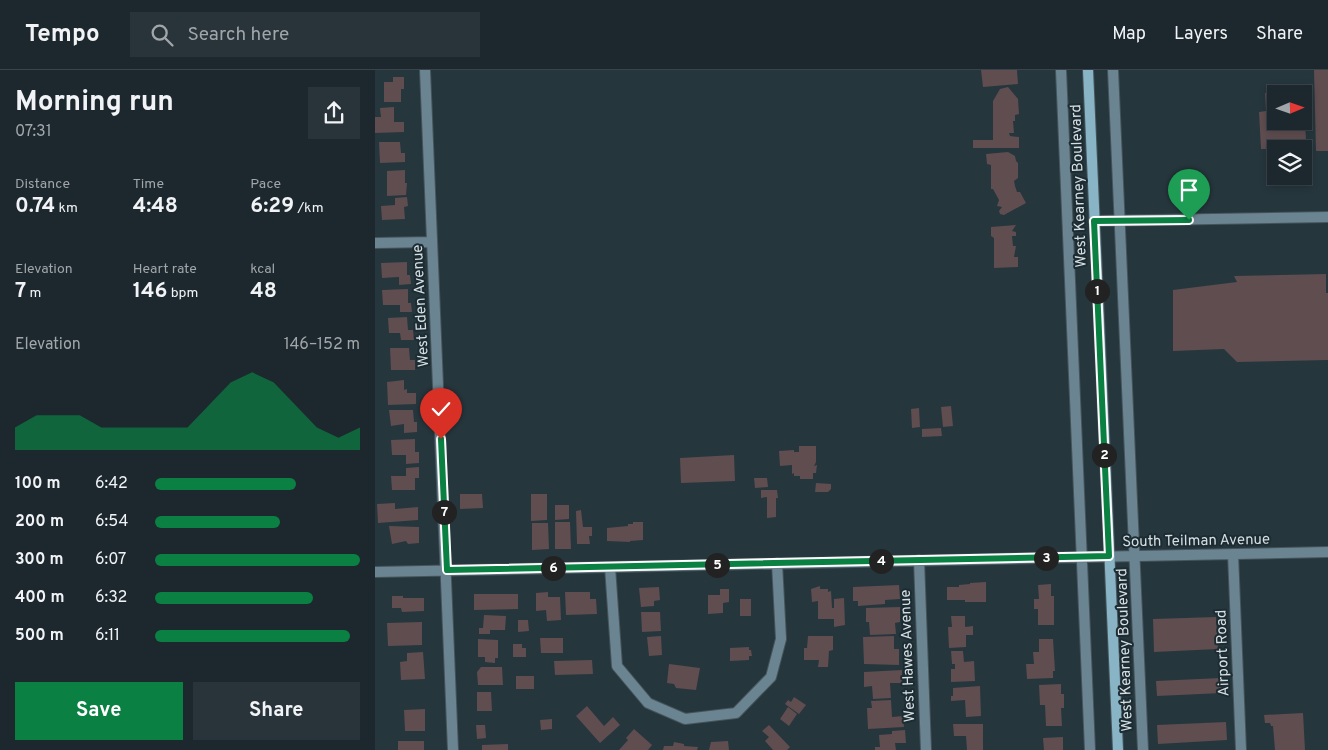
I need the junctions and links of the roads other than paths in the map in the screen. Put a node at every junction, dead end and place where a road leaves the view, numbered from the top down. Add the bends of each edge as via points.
1 (425, 70) edge
2 (1061, 70) edge
3 (1088, 70) edge
4 (1113, 70) edge
5 (1328, 216) edge
6 (1094, 221) junction
7 (1120, 221) junction
8 (432, 242) junction
9 (375, 243) edge
10 (1328, 552) edge
11 (1233, 554) junction
12 (1109, 556) junction
13 (1135, 556) junction
14 (1082, 557) junction
15 (919, 560) junction
16 (777, 563) junction
17 (610, 567) junction
18 (447, 570) junction
19 (375, 572) edge
20 (453, 750) edge
21 (925, 750) edge
22 (1090, 750) edge
23 (1118, 750) edge
24 (1143, 750) edge
25 (1241, 750) edge

1 - 8 street, West Eden Avenue
2 - 14 street, West Kearney Boulevard
3 - 6 main road, West Kearney Boulevard
4 - 7 street, West Kearney Boulevard
5 - 7 street
6 - 7 street
6 - 12 main road, West Kearney Boulevard
7 - 13 street, West Kearney Boulevard
8 - 9 street
8 - 18 street, West Eden Avenue
10 - 11 street, South Teilman Avenue
11 - 13 street, South Teilman Avenue
11 - 25 street, Airport Road
12 - 13 street, South Teilman Avenue
12 - 14 street, South Teilman Avenue
12 - 23 main road, West Kearney Boulevard
13 - 24 street, West Kearney Boulevard
14 - 15 street, South Teilman Avenue
14 - 22 street, West Kearney Boulevard
15 - 16 street, South Teilman Avenue
15 - 21 street, West Hawes Avenue
16 - 17 street, South Teilman Avenue
16 - 17 street via 781,638 771,677 736,713 685,719 647,703 617,666
17 - 18 street, South Teilman Avenue
18 - 19 street, South Teilman Avenue
18 - 20 street, West Eden Avenue

